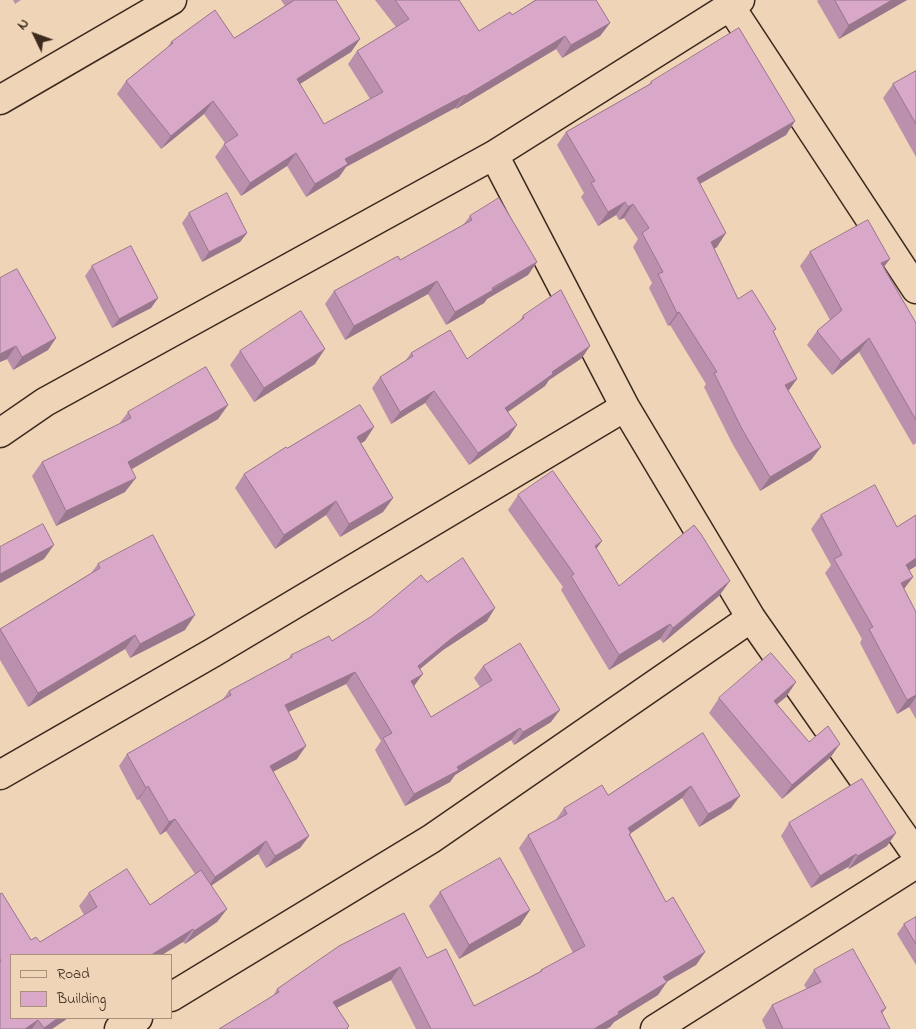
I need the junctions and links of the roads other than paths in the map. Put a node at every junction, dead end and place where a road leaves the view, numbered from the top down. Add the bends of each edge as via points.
1 (168, 1) edge
2 (735, 3) edge
3 (0, 100) edge
4 (494, 156) junction
5 (916, 288) edge
6 (625, 407) junction
7 (0, 433) edge
8 (751, 618) junction
9 (0, 775) edge
10 (916, 854) edge
11 (916, 864) edge
12 (172, 996) edge
13 (136, 1019) edge
14 (119, 1029) edge
15 (655, 1029) edge

1 - 3 street
2 - 4 street
2 - 5 street
4 - 6 street
4 - 7 street via 45,402
6 - 8 street
6 - 9 street
8 - 10 street
8 - 12 street via 431,839
11 - 15 street
13 - 14 street

